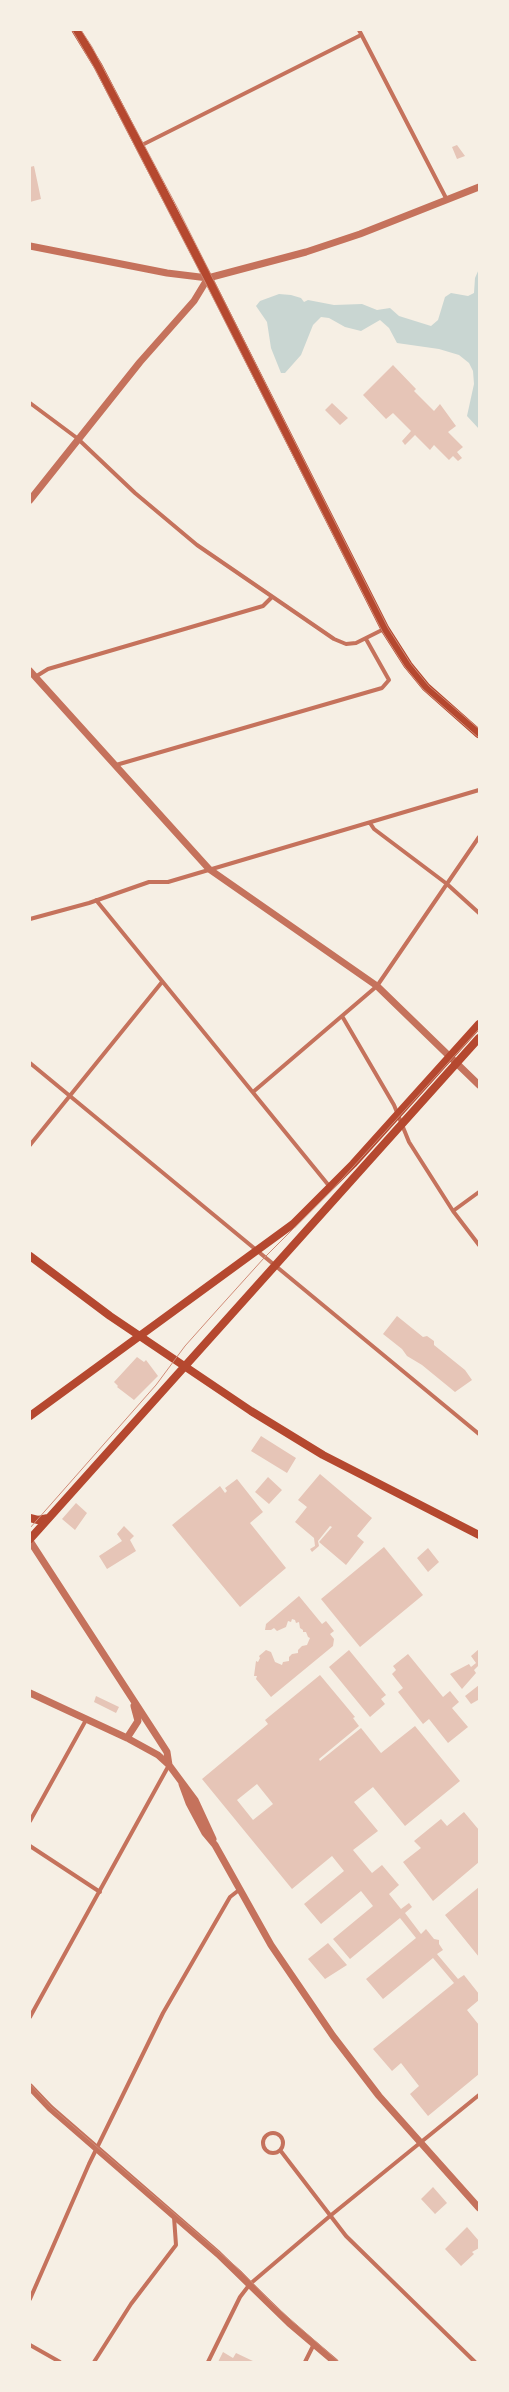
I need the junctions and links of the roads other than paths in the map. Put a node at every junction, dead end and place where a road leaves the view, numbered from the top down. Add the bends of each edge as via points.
1 (76, 30) edge
2 (359, 30) edge
3 (361, 35) junction
4 (139, 147) junction
5 (479, 188) edge
6 (448, 201) junction
7 (30, 246) edge
8 (208, 278) junction
9 (30, 403) edge
10 (77, 438) junction
11 (30, 500) edge
12 (271, 598) junction
13 (385, 629) junction
14 (366, 639) junction
15 (32, 674) edge
16 (479, 734) edge
17 (116, 765) junction
18 (479, 790) edge
19 (370, 823) junction
20 (479, 837) edge
21 (209, 869) junction
22 (447, 884) junction
23 (96, 900) junction
24 (479, 913) edge
25 (30, 919) edge
26 (162, 982) junction
27 (377, 986) junction
28 (342, 1016) junction
29 (479, 1024) edge
30 (479, 1038) edge
31 (450, 1056) junction
32 (457, 1062) junction
33 (30, 1063) edge
34 (479, 1085) edge
35 (253, 1092) junction
36 (70, 1096) junction
37 (398, 1114) junction
38 (401, 1124) junction
39 (30, 1145) edge
40 (330, 1187) junction
41 (479, 1192) edge
42 (454, 1211) junction
43 (479, 1245) edge
44 (256, 1251) junction
45 (30, 1256) edge
46 (274, 1266) junction
47 (139, 1335) junction
48 (185, 1367) junction
49 (30, 1416) edge
50 (479, 1434) edge
51 (30, 1518) edge
52 (49, 1518) junction
53 (479, 1535) edge
54 (30, 1540) edge
55 (30, 1692) edge
56 (132, 1699) junction
57 (86, 1720) junction
58 (127, 1738) junction
59 (169, 1765) junction
60 (30, 1821) edge
61 (30, 1846) edge
62 (239, 1890) junction
63 (100, 1892) junction
64 (30, 2017) edge
65 (30, 2087) edge
66 (479, 2095) edge
67 (420, 2143) junction
68 (280, 2150) junction
69 (96, 2151) junction
70 (479, 2208) edge
71 (330, 2216) junction
72 (174, 2217) junction
73 (250, 2284) junction
74 (30, 2299) edge
75 (314, 2344) junction
76 (30, 2345) edge
77 (60, 2362) edge
78 (94, 2362) edge
79 (208, 2362) edge
80 (305, 2362) edge
81 (334, 2362) edge
82 (474, 2362) edge

1 - 4 main road via 98,66
2 - 3 street
3 - 4 street
3 - 6 street
4 - 8 main road
5 - 6 street
6 - 8 street via 306,252
7 - 8 street via 167,273
8 - 10 street via 194,301
8 - 13 main road
9 - 10 street
10 - 11 street
10 - 12 street via 135,493 197,545
12 - 14 street via 334,640 346,644
12 - 15 street via 263,606
13 - 14 street
13 - 16 main road via 408,666 426,687
14 - 17 street via 389,680 382,688
15 - 17 street
17 - 21 street
18 - 19 street
19 - 21 street
19 - 22 street via 374,829
20 - 22 street
21 - 23 street via 168,882 149,882
21 - 27 street
22 - 24 street
22 - 27 street
23 - 25 street
23 - 26 street
26 - 35 street
26 - 36 street
27 - 28 street
27 - 31 street
28 - 35 street
28 - 37 street
29 - 31 main road
30 - 32 main road
31 - 32 street
31 - 37 main road
32 - 34 street
32 - 38 main road
33 - 36 street
35 - 40 street
36 - 39 street
36 - 44 street
37 - 38 street
37 - 40 main road
38 - 42 street via 409,1142
38 - 46 main road
40 - 44 main road via 294,1224
41 - 42 street
42 - 43 street
44 - 46 street
44 - 47 main road
45 - 47 main road via 78,1294
46 - 48 main road
46 - 50 street
47 - 48 main road
47 - 49 main road
48 - 52 main road
48 - 53 main road via 323,1455
51 - 52 main road
52 - 54 main road
54 - 56 street
55 - 57 street
56 - 58 street via 138,1721
56 - 59 street via 167,1752
57 - 58 street
57 - 60 street
58 - 59 street via 158,1755
59 - 62 street via 195,1800
59 - 63 street
61 - 63 street
62 - 67 street via 272,1945 333,2036 379,2096
62 - 69 street via 230,1897 163,2013
63 - 64 street
65 - 69 street
66 - 67 street
67 - 70 street
67 - 71 street
68 - 68 street via 283,2143 278,2135 271,2134 265,2138 263,2145 267,2151 274,2153
68 - 71 street
69 - 72 street
69 - 74 street
71 - 73 street
71 - 82 street via 346,2236
72 - 73 street
72 - 78 street via 176,2245 131,2304
73 - 75 street
73 - 79 street via 240,2298
75 - 80 street
75 - 81 street
76 - 77 street

